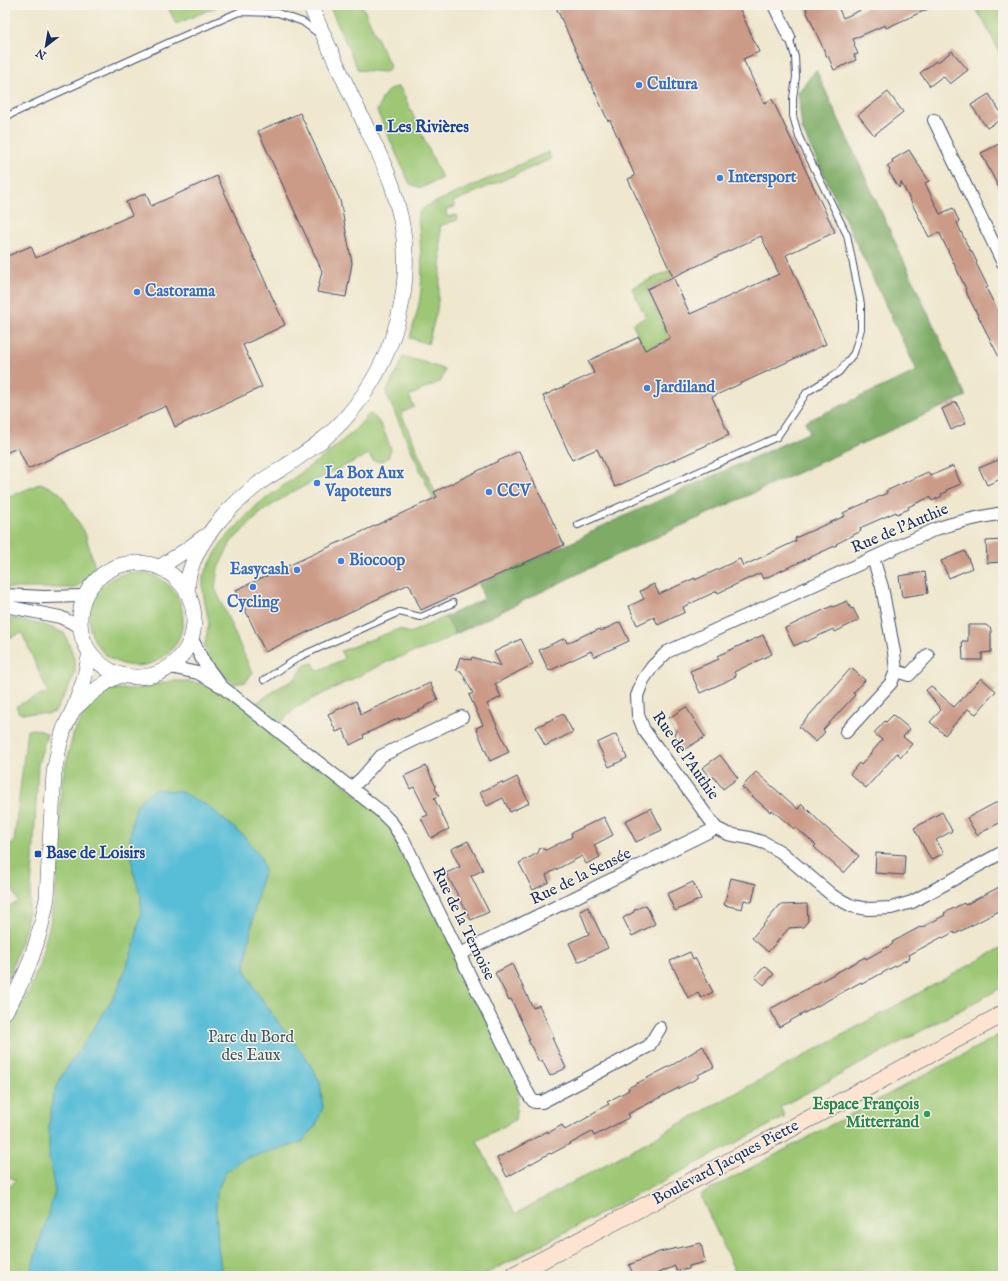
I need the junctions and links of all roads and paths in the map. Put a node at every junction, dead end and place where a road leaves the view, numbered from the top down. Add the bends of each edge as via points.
1 (251, 5) edge
2 (310, 5) edge
3 (774, 5) edge
4 (238, 12) junction
5 (789, 37) joint
6 (325, 39) junction
7 (5, 117) edge
8 (934, 120) dead end
9 (1003, 263) edge
10 (1003, 513) edge
11 (578, 525) dead end
12 (209, 533) junction
13 (873, 558) junction
14 (160, 567) junction
15 (187, 592) junction
16 (5, 595) edge
17 (83, 596) junction
18 (453, 603) dead end
19 (5, 606) edge
20 (79, 626) junction
21 (192, 639) junction
22 (90, 653) junction
23 (928, 655) dead end
24 (170, 667) junction
25 (896, 672) junction
26 (120, 675) junction
27 (264, 680) dead end
28 (221, 686) junction
29 (74, 708) junction
30 (462, 717) dead end
31 (846, 732) dead end
32 (351, 788) junction
33 (716, 828) junction
34 (1003, 852) edge
35 (460, 954) junction
36 (5, 1012) edge
37 (1003, 1014) edge
38 (660, 1028) dead end
39 (512, 1276) edge

1 - 4 lane
2 - 6 street
3 - 5 street
4 - 6 lane via 278,13 303,22
4 - 7 lane
5 - 11 lane via 795,57 793,116 799,137 847,235 861,304 861,329 854,353 839,372 807,392 777,437
6 - 12 street via 392,186 404,234 405,260 400,312 392,341 376,375 347,416 313,448 258,484 218,521
8 - 9 street
10 - 13 street, Rue de l'Authie via 951,523
12 - 14 street
12 - 15 street via 193,563
13 - 25 street via 882,587
13 - 33 street, Rue de l'Authie via 667,652 643,680 637,696 638,716 644,730
14 - 15 street via 176,577
14 - 17 street via 132,562 118,565 95,579
15 - 21 street via 194,617
16 - 17 street
17 - 20 street
18 - 27 lane via 421,618 399,612 301,656
19 - 20 street via 60,617
20 - 22 street
21 - 24 street via 183,655
21 - 28 street, Rue de la Ternoise via 204,663
22 - 26 street via 103,667
22 - 29 street
23 - 25 street via 909,675
24 - 26 street via 154,675
24 - 28 street, Rue de la Ternoise via 198,673
25 - 31 street via 891,683
26 - 29 street via 107,681
28 - 32 street, Rue de la Ternoise
29 - 36 street via 58,747 54,773 48,884 43,918 31,961
30 - 32 street via 381,756
32 - 35 street, Rue de la Ternoise via 379,810 404,841
33 - 34 street via 728,834 765,843 781,852 833,896 852,906 868,909 892,908 912,902
33 - 35 street, Rue de la Sensée
35 - 38 street, Rue de la Ternoise via 534,1102 542,1102 649,1046
37 - 39 main road, Boulevard Jacques Piette

